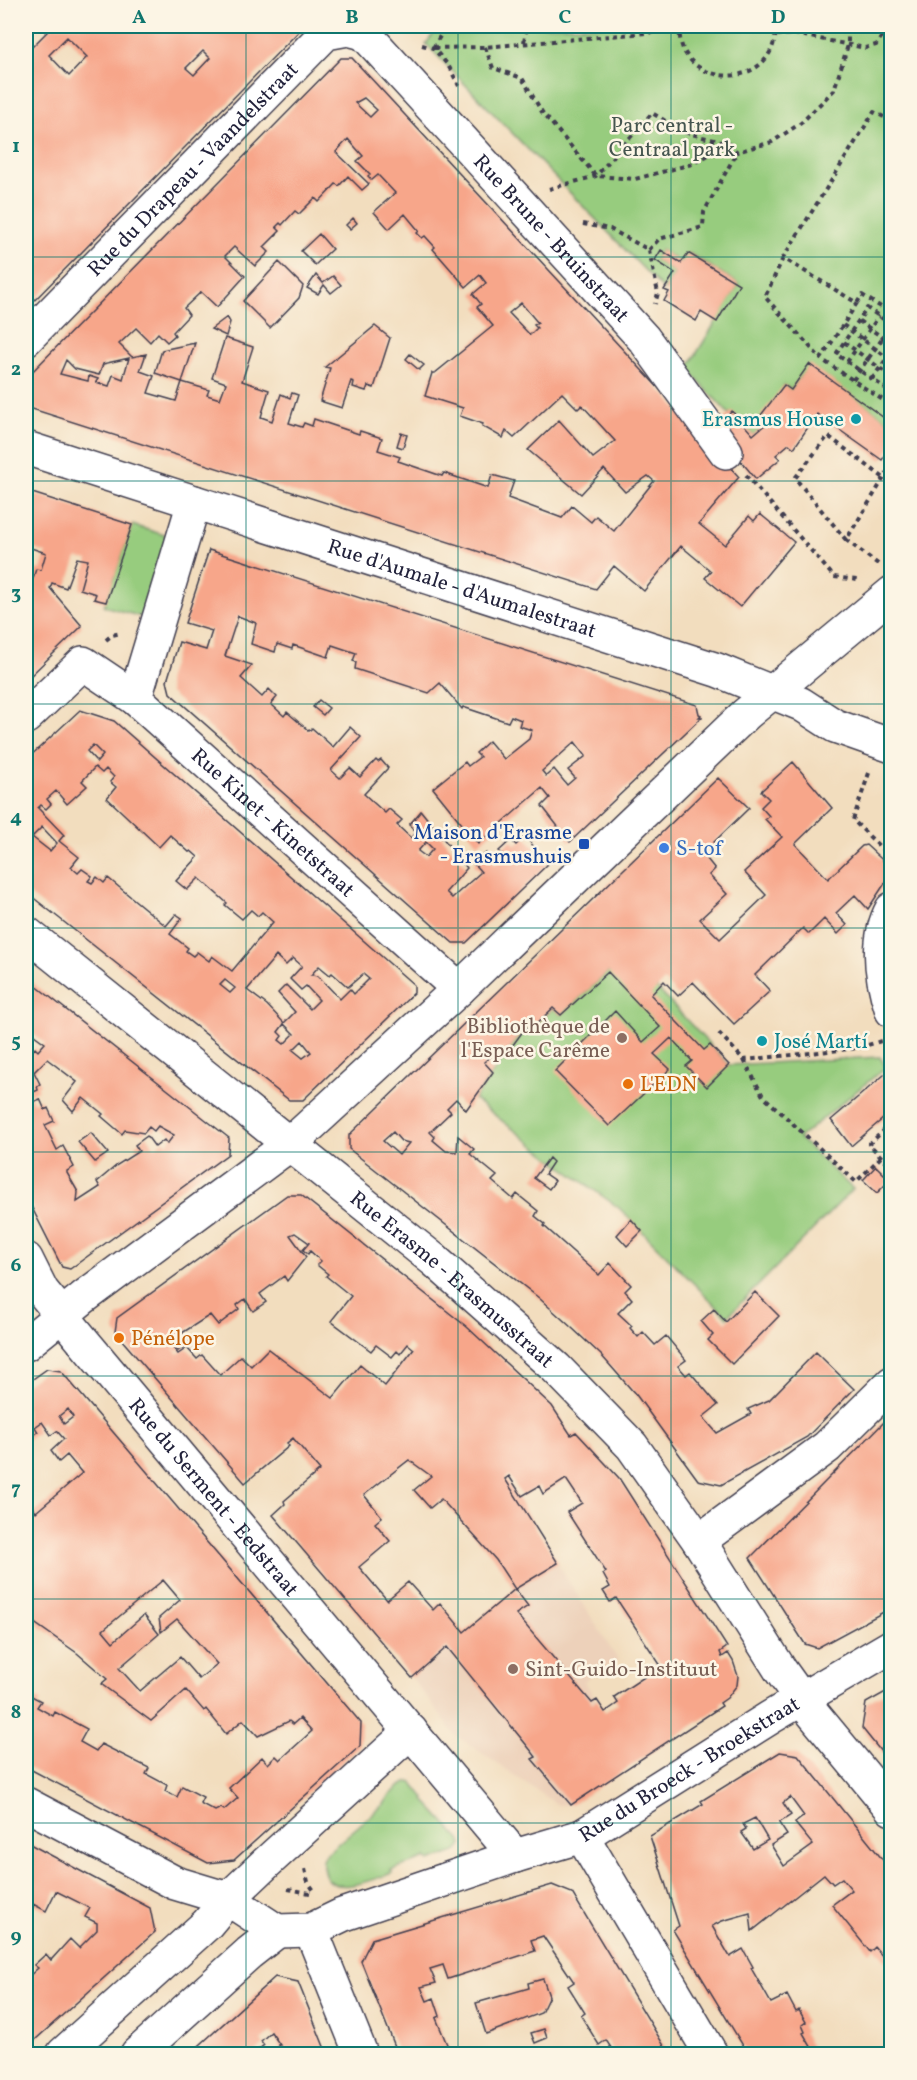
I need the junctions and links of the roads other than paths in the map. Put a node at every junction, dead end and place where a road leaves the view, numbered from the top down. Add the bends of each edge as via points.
1 (367, 29) edge
2 (26, 339) edge
3 (26, 448) edge
4 (726, 452) road end
5 (194, 502) junction
6 (887, 581) edge
7 (774, 691) junction
8 (135, 698) junction
9 (26, 717) edge
10 (881, 756) edge
11 (891, 909) edge
12 (26, 933) edge
13 (459, 989) junction
14 (889, 1024) edge
15 (289, 1145) junction
16 (26, 1259) edge
17 (62, 1316) junction
18 (26, 1344) edge
19 (891, 1383) edge
20 (699, 1541) junction
21 (891, 1646) edge
22 (801, 1699) junction
23 (411, 1731) junction
24 (26, 1804) edge
25 (891, 1809) edge
26 (582, 1836) junction
27 (516, 1856) junction
28 (228, 1899) junction
29 (311, 1930) junction
30 (277, 1931) junction
31 (63, 2055) edge
32 (137, 2055) edge
33 (361, 2055) edge
34 (711, 2055) edge

1 - 2 street, Rue du Drapeau - Vaandelstraat via 326,33
1 - 4 street, Rue Brune - Bruinstraat via 644,339
3 - 5 street, Rue d'Aumale - d'Aumalestraat
5 - 7 street, Rue d'Aumale - d'Aumalestraat
5 - 8 street
6 - 7 street
7 - 10 street, Rue d'Aumale - d'Aumalestraat
7 - 13 street
8 - 9 street, Rue Kinet - Kinetstraat via 83,663
8 - 13 street, Rue Kinet - Kinetstraat
11 - 14 street via 880,960
12 - 15 street, Rue Erasme - Erasmusstraat
13 - 15 street
15 - 17 street
15 - 20 street, Rue Erasme - Erasmusstraat via 434,1260 556,1368 632,1446
16 - 17 street, Rue du Serment - Eedstraat via 42,1291
17 - 18 street
17 - 23 street, Rue du Serment - Eedstraat
19 - 20 street via 827,1447
20 - 22 street, Rue Erasme - Erasmusstraat
21 - 22 street, Rue du Broeck - Broekstraat
22 - 25 street, Rue Erasme - Erasmusstraat
22 - 26 street, Rue du Broeck - Broekstraat
23 - 27 street, Rue du Serment - Eedstraat
23 - 28 street
24 - 28 street via 175,1883
26 - 27 street
26 - 34 street, Rue du Broeck - Broekstraat
27 - 29 street via 342,1915
28 - 30 street
28 - 31 street via 207,1924
29 - 30 street
29 - 33 street
30 - 32 street

